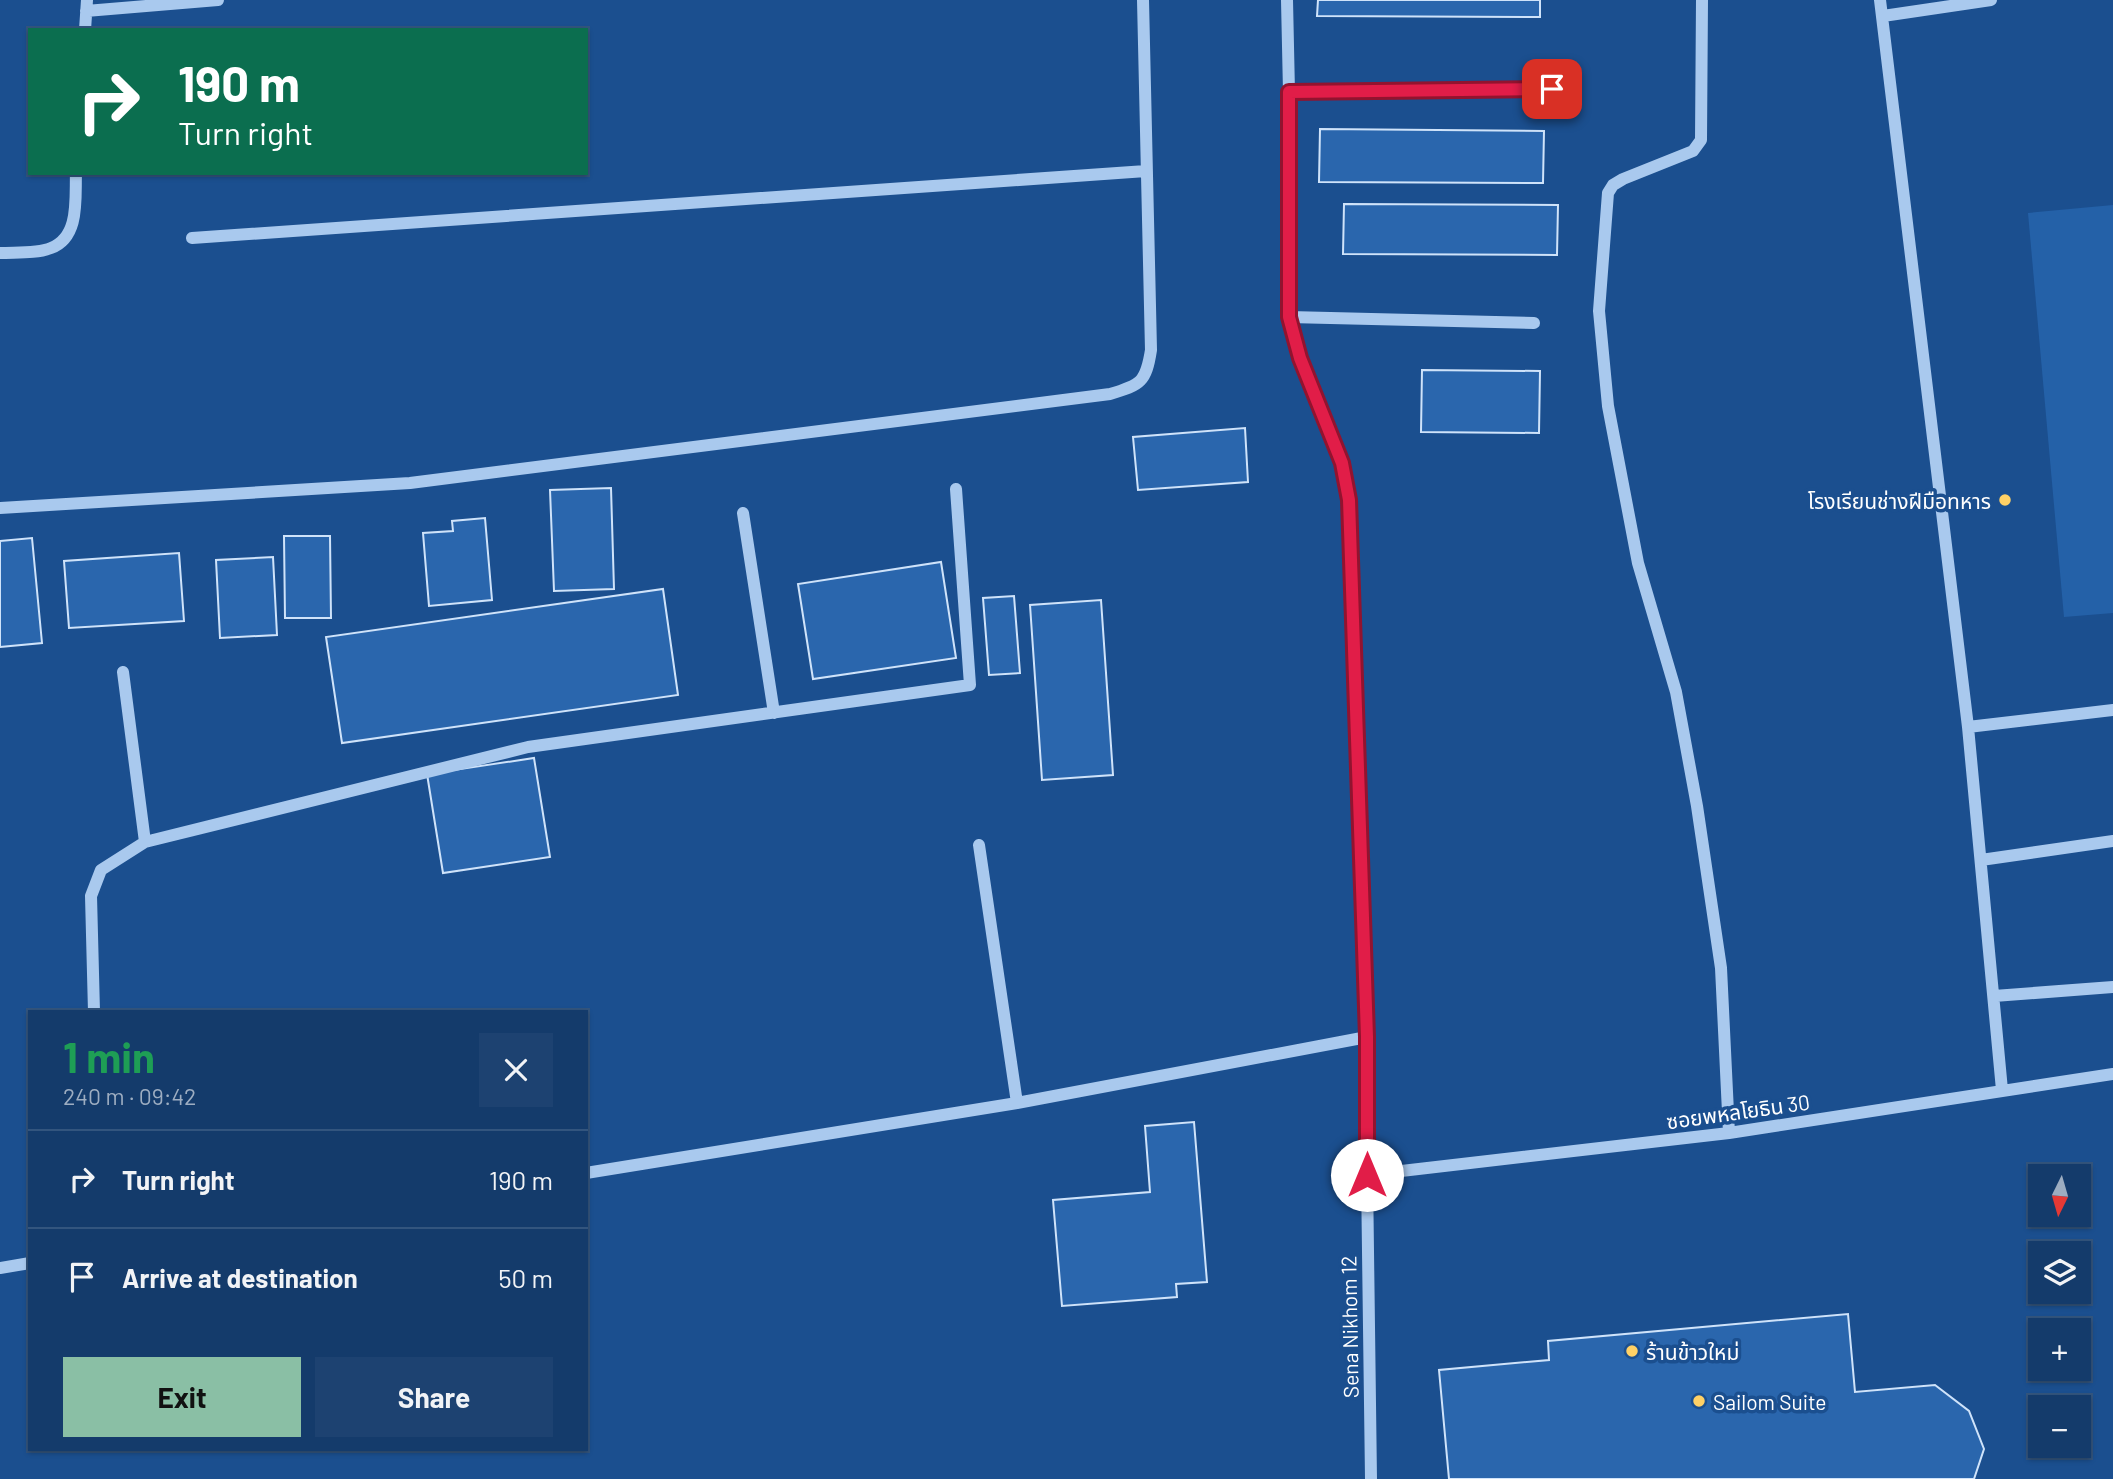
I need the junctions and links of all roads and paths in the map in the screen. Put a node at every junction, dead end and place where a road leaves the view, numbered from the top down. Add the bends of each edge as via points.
1 (218, 0) edge
2 (1143, 0) edge
3 (1287, 0) edge
4 (1702, 0) edge
5 (1880, 0) edge
6 (1991, 0) edge
7 (86, 6) edge
8 (1883, 16) junction
9 (85, 28) edge
10 (1552, 89) dead end
11 (1289, 92) junction
12 (1146, 171) junction
13 (76, 175) edge
14 (192, 238) dead end
15 (0, 253) edge
16 (1289, 317) junction
17 (1534, 323) dead end
18 (956, 489) dead end
19 (0, 508) edge
20 (743, 513) dead end
21 (123, 672) dead end
22 (2113, 710) edge
23 (774, 713) junction
24 (1968, 727) junction
25 (2113, 841) edge
26 (145, 842) junction
27 (979, 845) dead end
28 (1981, 860) junction
29 (2113, 987) edge
30 (1994, 996) junction
31 (94, 1010) edge
32 (1367, 1037) junction
33 (2113, 1074) edge
34 (2002, 1090) junction
35 (1017, 1103) junction
36 (1729, 1133) junction
37 (588, 1173) edge
38 (1367, 1175) junction
39 (28, 1263) edge
40 (0, 1268) edge
41 (1371, 1479) edge

1 - 7 street
2 - 12 street
3 - 11 street, Sena Nikhom 12
4 - 36 street via 1700,139 1693,151 1623,178 1608,193 1599,311 1608,406 1638,563 1675,692 1697,806 1721,968
5 - 8 street
6 - 8 street
7 - 9 street
8 - 24 street
10 - 11 street
11 - 16 street, Sena Nikhom 12
12 - 14 street
12 - 19 street via 1152,350 1148,371 1133,387 1122,391 410,483
13 - 15 street via 73,220 66,238 50,248
16 - 17 street
16 - 32 street, Sena Nikhom 12 via 1300,358 1342,463 1349,500
18 - 23 street via 970,685
20 - 23 street
21 - 26 street
22 - 24 street
23 - 26 street via 528,747
24 - 28 street
25 - 28 street
26 - 31 street via 101,870 92,896
27 - 35 street
28 - 30 street
29 - 30 street
30 - 34 street
32 - 35 street
32 - 38 street, Sena Nikhom 12
33 - 34 street, ซอยพหลโยธิน 30
34 - 36 street, ซอยพหลโยธิน 30
35 - 37 street
36 - 38 street, ซอยพหลโยธิน 30
38 - 41 street, Sena Nikhom 12
39 - 40 street

